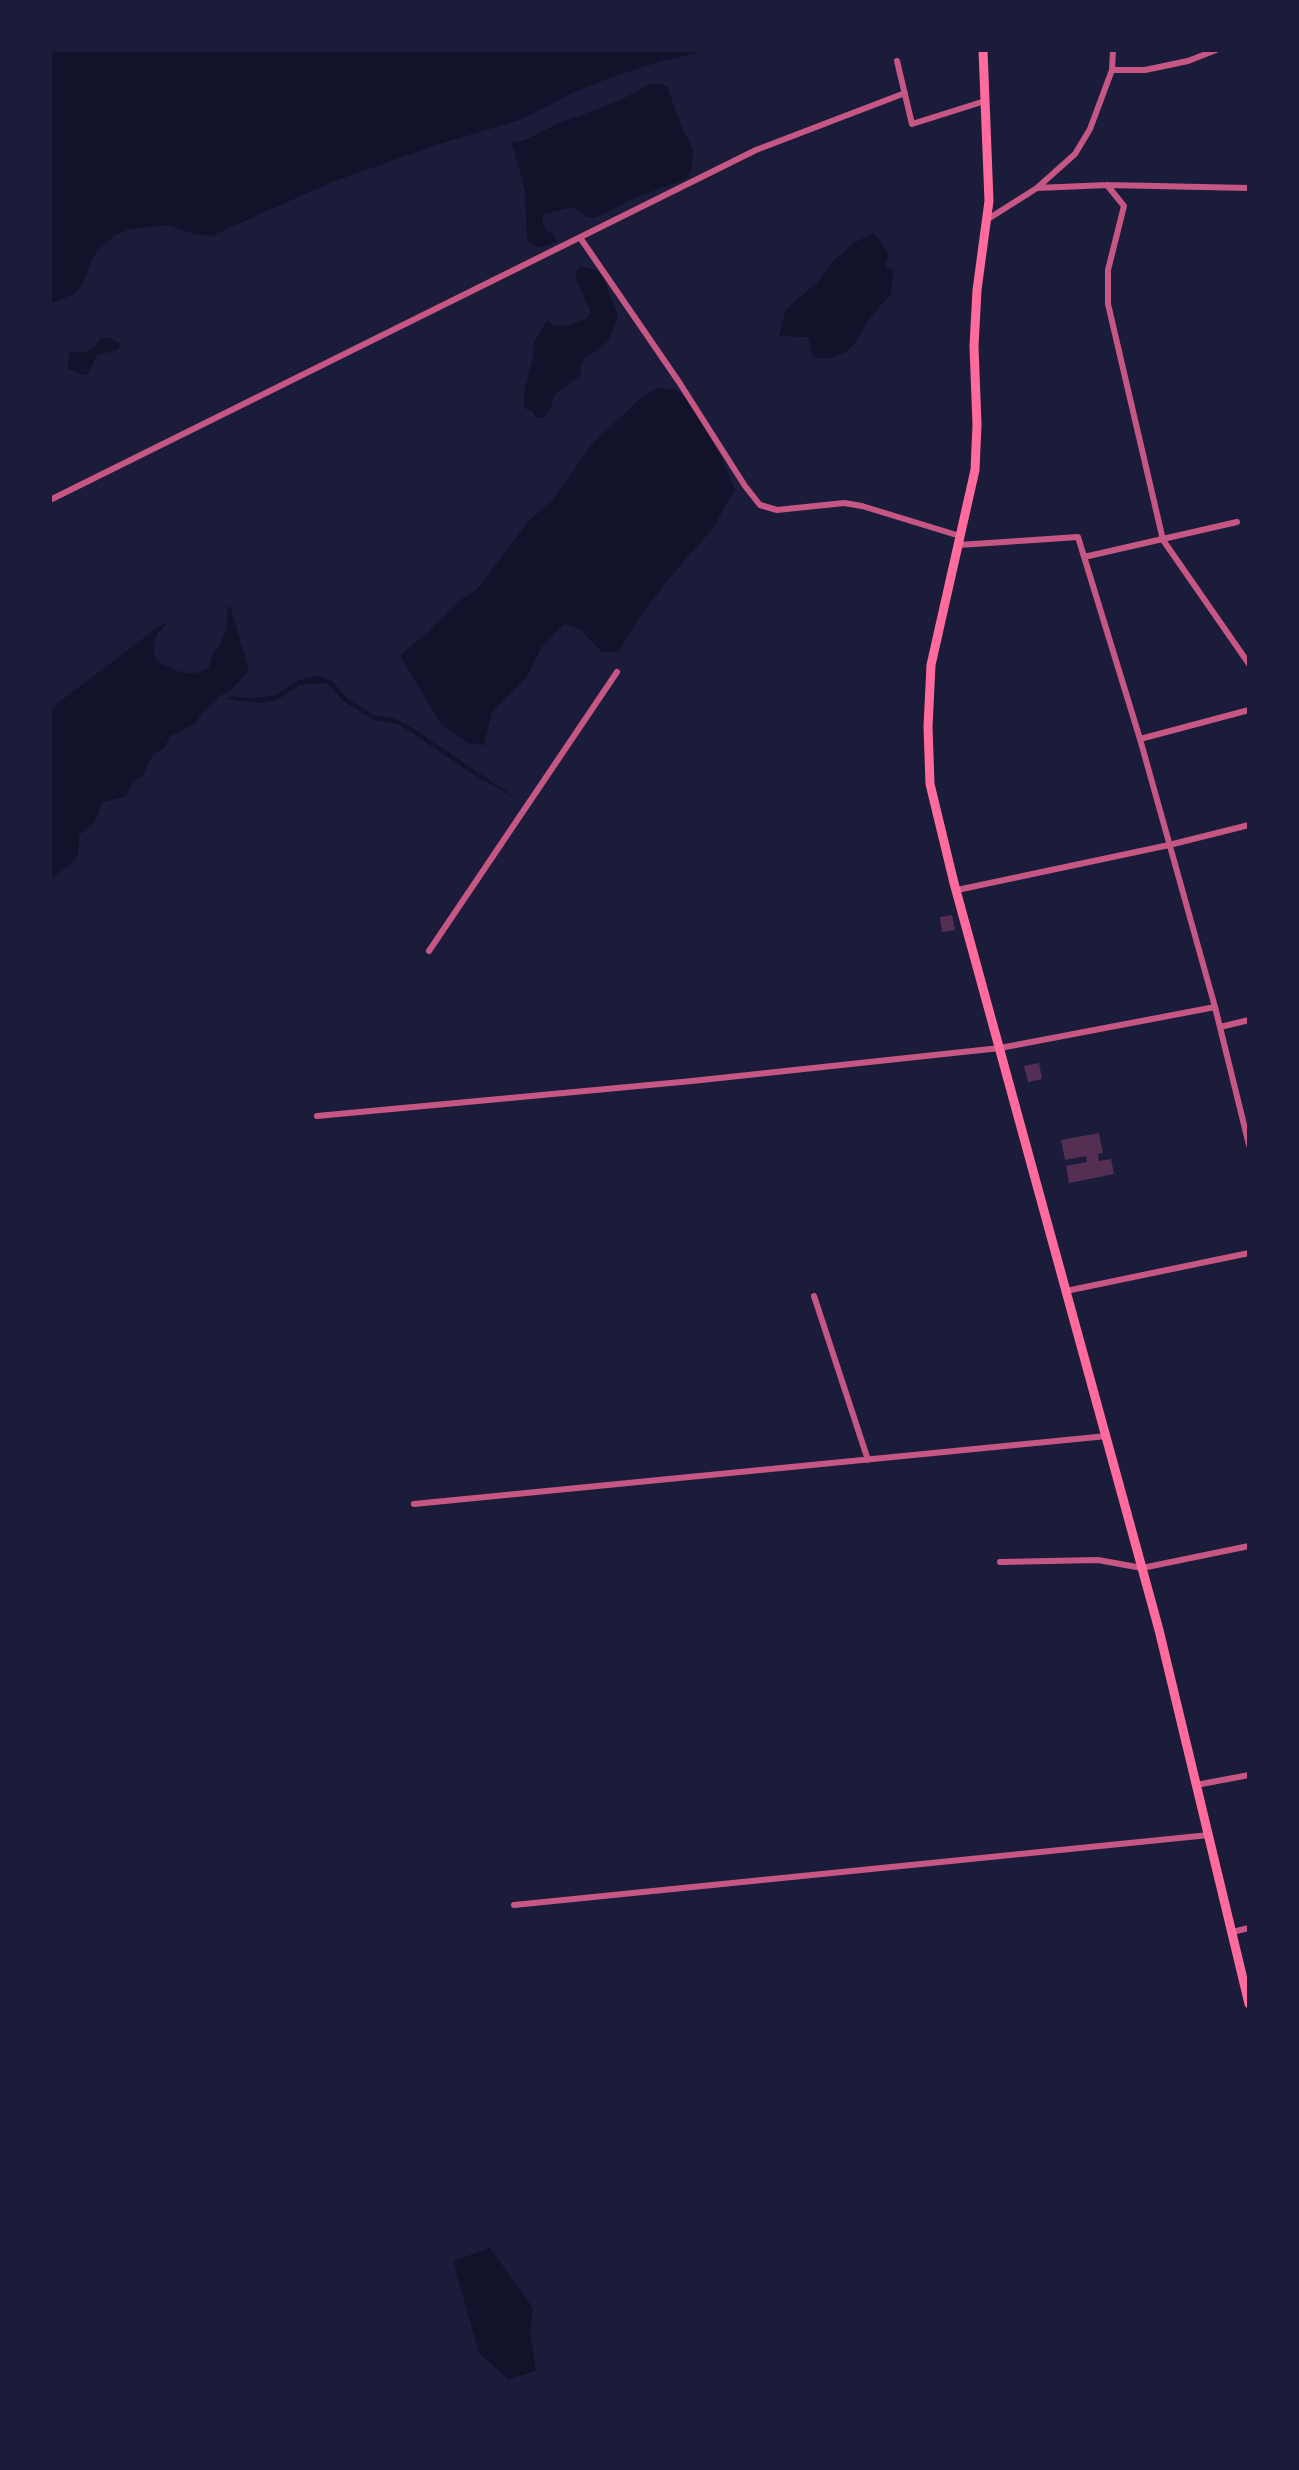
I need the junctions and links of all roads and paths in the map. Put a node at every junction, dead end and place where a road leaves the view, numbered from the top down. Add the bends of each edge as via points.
1 (983, 50) edge
2 (1113, 50) edge
3 (1216, 50) edge
4 (897, 61) dead end
5 (1112, 70) junction
6 (905, 93) junction
7 (985, 101) junction
8 (1107, 185) junction
9 (1037, 188) junction
10 (1249, 188) edge
11 (988, 219) junction
12 (581, 239) junction
13 (50, 500) edge
14 (1237, 522) dead end
15 (1163, 540) junction
16 (960, 541) junction
17 (1088, 556) junction
18 (1249, 664) edge
19 (617, 672) dead end
20 (1249, 710) edge
21 (1140, 739) junction
22 (1249, 825) edge
23 (1169, 845) junction
24 (957, 890) junction
25 (429, 951) dead end
26 (1215, 1007) junction
27 (1249, 1020) edge
28 (1220, 1027) junction
29 (1000, 1048) junction
30 (317, 1116) dead end
31 (1249, 1145) edge
32 (1249, 1253) edge
33 (1066, 1291) junction
34 (814, 1296) dead end
35 (1107, 1436) junction
36 (868, 1460) junction
37 (414, 1504) dead end
38 (1249, 1546) edge
39 (1000, 1562) dead end
40 (1142, 1568) junction
41 (1249, 1775) edge
42 (1196, 1785) junction
43 (1209, 1835) junction
44 (514, 1905) dead end
45 (1249, 1928) edge
46 (1232, 1932) junction
47 (1249, 2004) edge

1 - 7 main road
2 - 5 street
3 - 5 street via 1145,70
4 - 6 street
5 - 9 street via 1098,112 1075,154
6 - 7 street via 912,124
6 - 12 street via 756,150
7 - 11 main road
8 - 9 street
8 - 10 street
8 - 15 street via 1124,206 1108,270 1108,304
9 - 11 street
11 - 16 main road via 976,304 975,470
12 - 13 street
12 - 16 street via 760,505 777,510 862,506
14 - 15 street
15 - 17 street
15 - 18 street
16 - 17 street via 1078,537
16 - 24 main road via 931,665 928,727 930,784
17 - 21 street
19 - 25 street
20 - 21 street
21 - 23 street
22 - 23 street
23 - 24 street
23 - 26 street
24 - 29 main road
26 - 28 street
26 - 29 street
27 - 28 street
28 - 31 street
29 - 30 street
29 - 33 main road
32 - 33 street
33 - 35 main road
34 - 36 street
35 - 36 street
35 - 40 main road
36 - 37 street
38 - 40 street
39 - 40 street via 1098,1560
40 - 42 main road
41 - 42 street
42 - 43 main road
43 - 44 street
43 - 46 main road
45 - 46 street
46 - 47 main road

